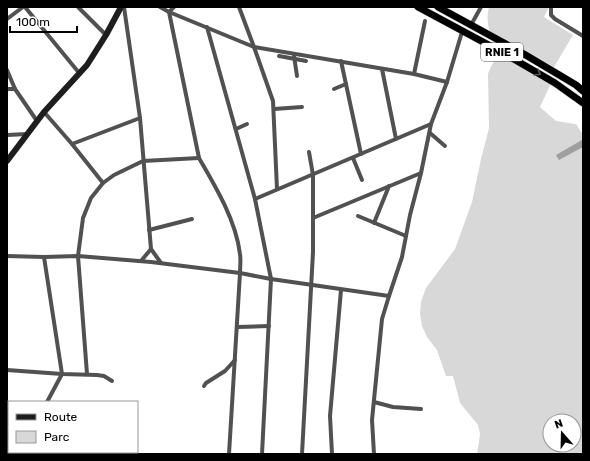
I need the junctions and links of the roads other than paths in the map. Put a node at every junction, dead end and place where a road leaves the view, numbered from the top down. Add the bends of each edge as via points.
1 (24, 7) edge
2 (78, 7) edge
3 (123, 7) edge
4 (160, 7) edge
5 (174, 7) edge
6 (238, 7) edge
7 (418, 7) edge
8 (438, 7) edge
9 (481, 7) edge
10 (551, 7) edge
11 (169, 12) junction
12 (7, 19) edge
13 (425, 21) dead end
14 (471, 25) junction
15 (207, 27) junction
16 (462, 32) junction
17 (106, 35) junction
18 (583, 36) edge
19 (254, 47) junction
20 (279, 56) dead end
21 (294, 56) junction
22 (306, 61) dead end
23 (341, 61) junction
24 (382, 69) junction
25 (7, 70) edge
26 (80, 74) junction
27 (414, 74) junction
28 (297, 76) dead end
29 (447, 82) junction
30 (346, 84) junction
31 (7, 89) edge
32 (14, 89) junction
33 (334, 89) dead end
34 (583, 91) edge
35 (583, 103) edge
36 (302, 107) dead end
37 (274, 109) junction
38 (44, 112) junction
39 (140, 118) junction
40 (37, 121) junction
41 (247, 124) dead end
42 (431, 124) junction
43 (236, 129) junction
44 (430, 133) junction
45 (26, 134) junction
46 (7, 135) edge
47 (396, 139) junction
48 (72, 144) junction
49 (445, 146) dead end
50 (309, 152) dead end
51 (361, 154) junction
52 (199, 158) junction
53 (352, 158) junction
54 (7, 161) edge
55 (143, 161) junction
56 (421, 173) junction
57 (313, 175) junction
58 (362, 180) dead end
59 (102, 183) junction
60 (389, 186) junction
61 (277, 189) junction
62 (256, 199) junction
63 (358, 216) dead end
64 (313, 218) junction
65 (192, 219) dead end
66 (374, 222) junction
67 (149, 230) junction
68 (406, 236) junction
69 (151, 249) junction
70 (7, 256) edge
71 (78, 256) junction
72 (44, 257) junction
73 (141, 261) junction
74 (161, 263) junction
75 (240, 273) junction
76 (271, 279) junction
77 (311, 285) junction
78 (341, 290) junction
79 (389, 296) junction
80 (269, 326) junction
81 (237, 327) junction
82 (235, 359) junction
83 (7, 370) edge
84 (62, 374) junction
85 (87, 374) junction
86 (112, 381) dead end
87 (204, 386) dead end
88 (48, 401) edge
89 (374, 402) junction
90 (421, 409) dead end
91 (229, 454) edge
92 (262, 454) edge
93 (302, 454) edge
94 (332, 454) edge
95 (374, 454) edge

1 - 12 street
1 - 26 street
2 - 17 street
3 - 17 main road
3 - 39 street
4 - 11 street
5 - 11 street
6 - 19 street
7 - 16 highway, RNIE 1
8 - 14 highway, RNIE 1
9 - 14 street
10 - 18 street via 551,15 555,19
11 - 15 street
11 - 52 street
13 - 27 street
14 - 34 highway, RNIE 1
15 - 19 street
15 - 43 street
16 - 29 street
16 -> 35 highway, RNIE 1 via 555,83
17 - 26 main road
19 - 21 street
19 - 37 street
20 - 21 street
21 - 22 street
21 - 23 street
21 - 28 street
23 - 24 street
23 - 30 street
24 - 27 street
24 - 47 street
25 - 32 street
26 - 38 main road
27 - 29 street
29 - 42 street
30 - 33 street
30 - 51 street
31 - 32 street
32 - 40 street
36 - 37 street
37 - 61 street
38 - 40 main road
38 - 48 street
39 - 48 street
39 - 55 street
40 - 45 main road
41 - 43 street
42 - 44 street
42 - 47 street
43 - 62 street
44 - 49 street
44 - 56 street
45 - 46 street
45 - 54 main road
47 - 51 street
48 - 59 street
50 - 57 street
51 - 53 street
52 - 55 street
52 - 75 street via 212,179 236,237
53 - 57 street
53 - 58 street
55 - 59 street
55 - 67 street
56 - 60 street
56 - 68 street
57 - 61 street
57 - 64 street
59 - 71 street via 90,198 83,218
60 - 64 street
60 - 66 street
61 - 62 street
62 - 76 street
63 - 66 street
64 - 77 street
65 - 67 street
66 - 68 street
67 - 69 street
68 - 79 street
69 - 73 street
69 - 74 street
70 - 72 street
71 - 72 street
71 - 73 street
71 - 85 street
72 - 84 street
73 - 74 street
74 - 75 street
75 - 76 street
75 - 81 street
76 - 77 street
76 - 80 street
77 - 78 street
77 - 93 street
78 - 79 street
78 - 94 street via 330,416
79 - 89 street via 382,319
80 - 81 street
80 - 92 street
81 - 82 street
82 - 87 street via 225,371
82 - 91 street
83 - 84 street
84 - 85 street
84 - 88 street
85 - 86 street via 104,376
89 - 90 street via 393,407
89 - 95 street

